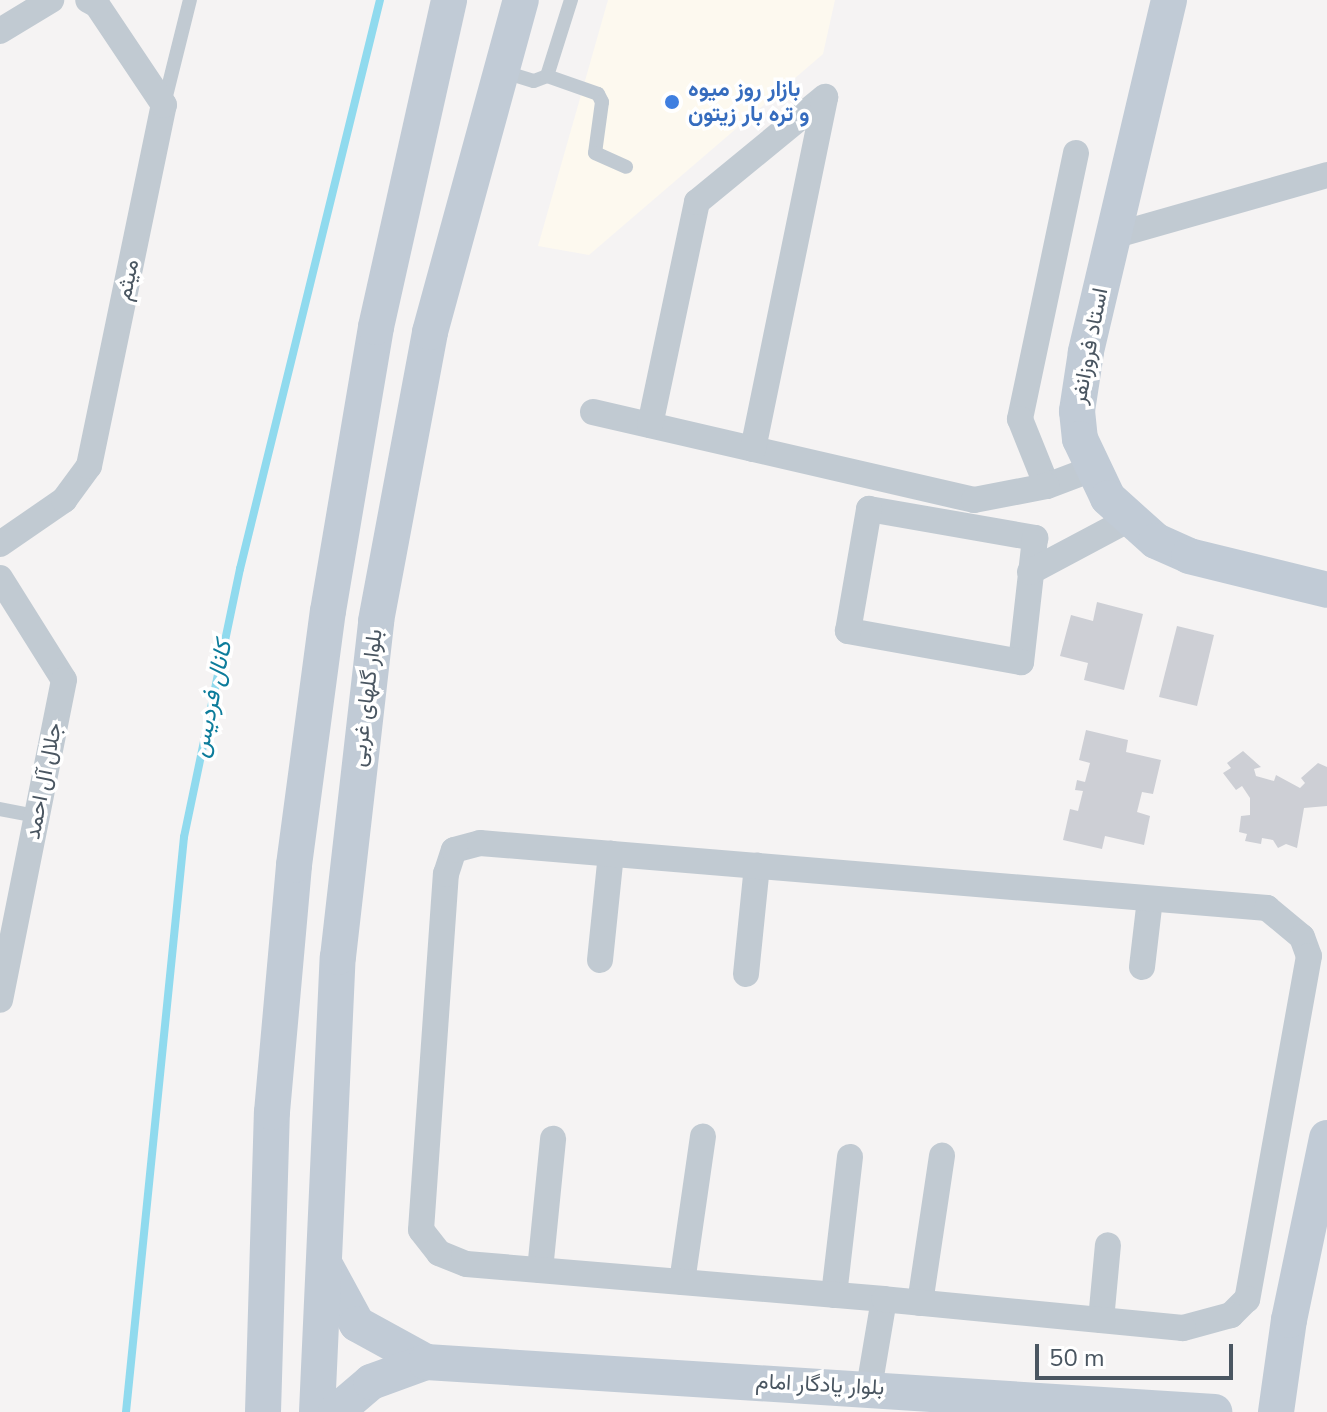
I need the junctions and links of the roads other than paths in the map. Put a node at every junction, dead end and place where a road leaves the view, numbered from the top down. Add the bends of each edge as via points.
1 (51, 0) edge
2 (88, 0) edge
3 (190, 0) edge
4 (449, 0) edge
5 (521, 0) edge
6 (571, 0) edge
7 (1169, 0) edge
8 (0, 31) edge
9 (501, 71) junction
10 (547, 76) junction
11 (164, 105) junction
12 (1076, 153) dead end
13 (626, 167) dead end
14 (1327, 175) edge
15 (1113, 236) junction
16 (593, 412) dead end
17 (650, 425) junction
18 (753, 449) junction
19 (1092, 469) junction
20 (1047, 486) junction
21 (1128, 520) junction
22 (0, 544) edge
23 (1030, 572) junction
24 (0, 578) edge
25 (1327, 590) edge
26 (0, 809) edge
27 (37, 816) junction
28 (611, 854) junction
29 (757, 866) junction
30 (1150, 899) junction
31 (600, 960) dead end
32 (1142, 967) dead end
33 (746, 974) dead end
34 (0, 1000) edge
35 (703, 1137) dead end
36 (1327, 1138) edge
37 (553, 1139) dead end
38 (942, 1156) dead end
39 (850, 1157) dead end
40 (1108, 1245) dead end
41 (323, 1262) junction
42 (540, 1270) junction
43 (682, 1282) junction
44 (834, 1295) junction
45 (884, 1299) junction
46 (920, 1303) junction
47 (1101, 1320) junction
48 (426, 1362) junction
49 (869, 1388) junction
50 (263, 1412) edge
51 (317, 1412) edge
52 (336, 1412) edge
53 (1214, 1412) edge
54 (1276, 1412) edge

1 - 8 street
2 - 11 street via 97,5
3 - 11 lane
4 - 50 main road via 376,327 328,611 294,865 272,1112
5 - 9 main road, بلوار گلهای غربی
6 - 10 lane
7 - 15 main road, استاد فروزانفر
9 - 10 lane via 534,81
9 - 41 main road, بلوار گلهای غربی via 430,332 376,621 338,957
10 - 13 lane via 598,94 602,102 595,153
11 - 22 street, میثم via 89,466 64,500
12 - 20 street via 1020,419
14 - 15 street
15 - 19 main road, استاد فروزانفر via 1077,411
16 - 17 street
17 - 18 street
17 - 18 street via 697,202 825,97
18 - 20 street via 974,500
19 - 20 street
19 - 21 main road, استاد فروزانفر
21 - 23 street
21 - 25 main road, استاد فروزانفر via 1189,556
23 - 23 street via 1021,662 848,631 869,509 1035,538
24 - 27 street, جلال آل احمد via 64,680
26 - 27 lane
27 - 34 street, جلال آل احمد
28 - 29 street
28 - 31 street
28 - 42 street via 480,843 454,850 446,874 421,1230 439,1253 466,1264
29 - 30 street
29 - 33 street
30 - 32 street
30 - 47 street via 1267,908 1302,937 1309,956 1247,1299 1212,1324 1183,1328
35 - 43 street
36 - 54 main road via 1289,1320
37 - 42 street
38 - 46 street
39 - 44 street
40 - 47 street
41 - 48 main road via 357,1324
41 - 51 main road, بلوار گلهای غربی
42 - 43 street
43 - 44 street
44 - 45 street
45 - 46 street
45 - 49 street
46 - 47 street
48 - 49 main road, بلوار یادگار امام
48 - 52 main road via 371,1382
49 - 53 main road, بلوار یادگار امام

